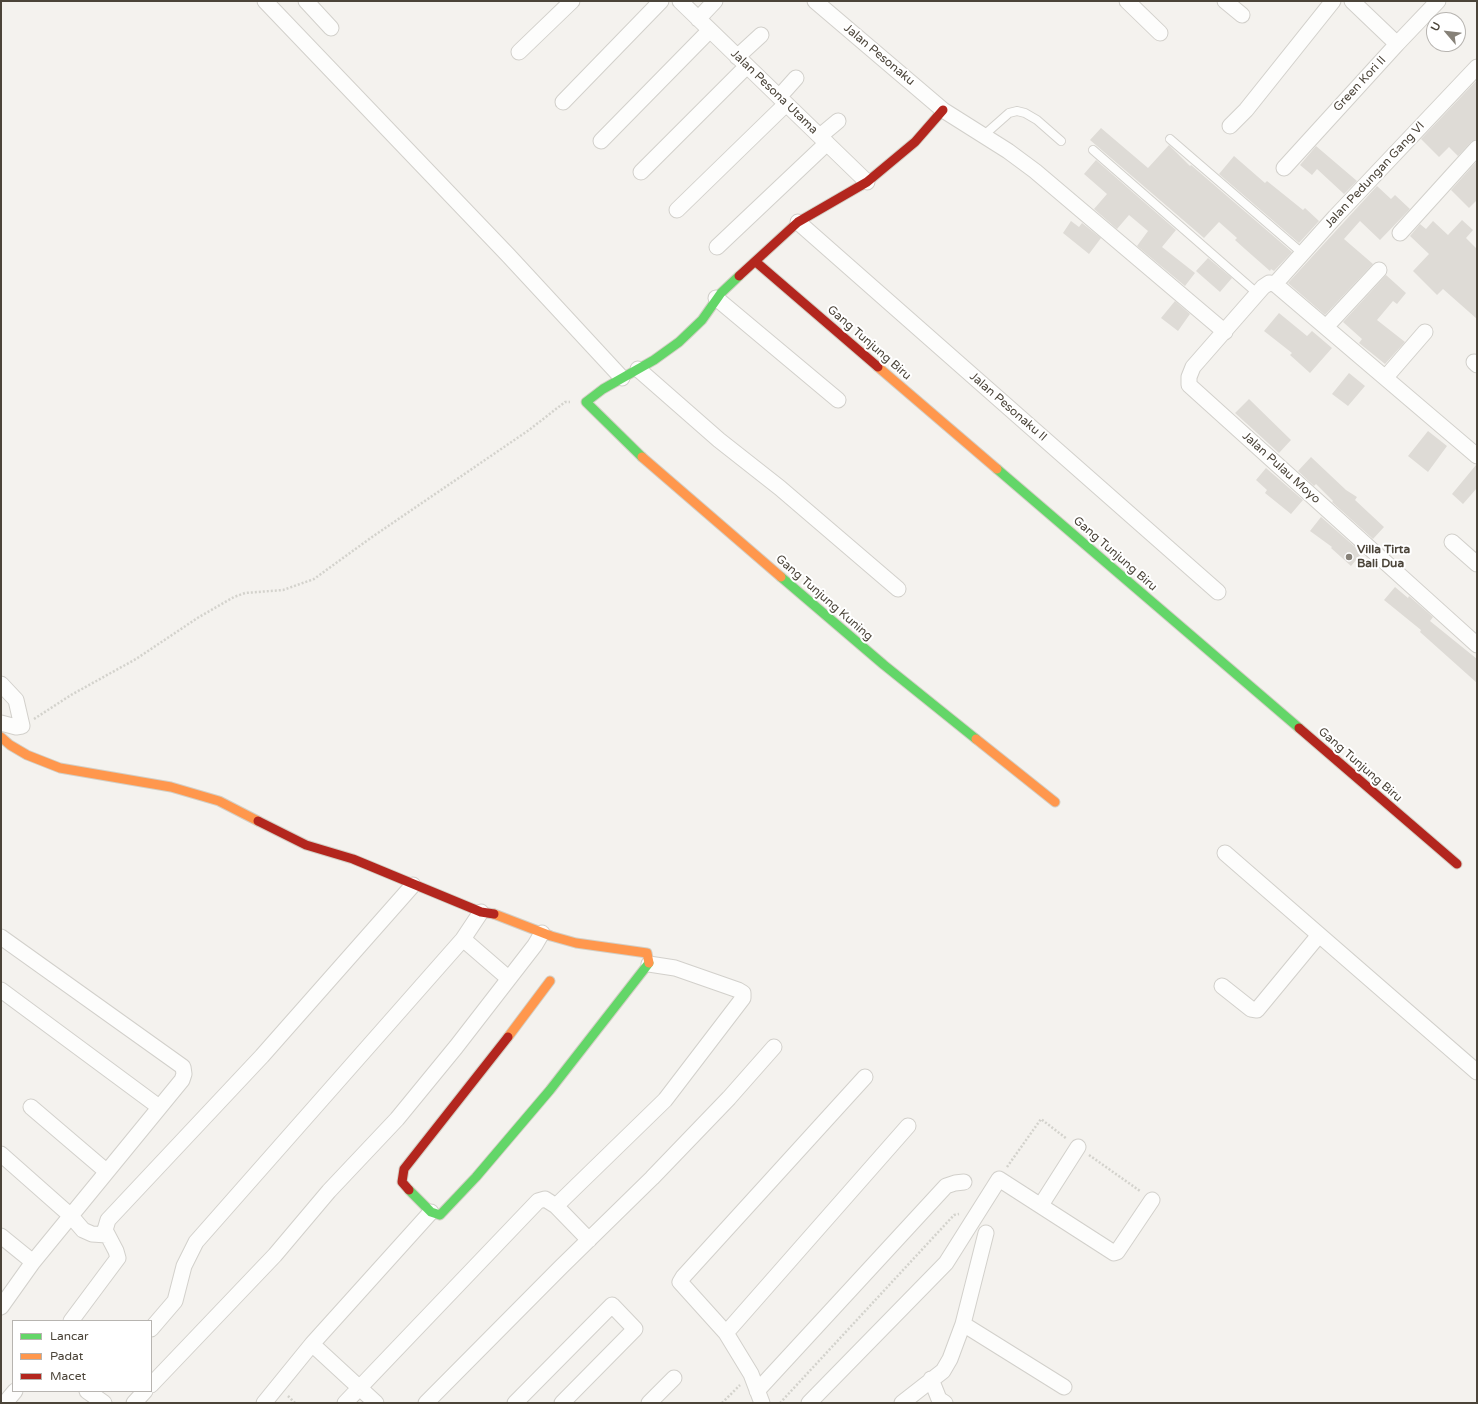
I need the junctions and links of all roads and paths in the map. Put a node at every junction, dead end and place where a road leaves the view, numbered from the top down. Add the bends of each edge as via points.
1 (265, 1) edge
2 (306, 1) edge
3 (572, 1) edge
4 (661, 1) edge
5 (680, 1) edge
6 (715, 1) edge
7 (815, 1) edge
8 (1127, 1) edge
9 (1225, 1) edge
10 (1333, 1) edge
11 (1352, 1) edge
12 (1438, 1) edge
13 (1242, 15) dead end
14 (698, 19) junction
15 (331, 28) dead end
16 (710, 30) junction
17 (1160, 33) dead end
18 (761, 35) dead end
19 (1397, 44) junction
20 (519, 52) dead end
21 (742, 61) junction
22 (1477, 67) edge
23 (796, 78) dead end
24 (783, 100) junction
25 (563, 102) dead end
26 (943, 110) junction
27 (838, 121) dead end
28 (1230, 126) dead end
29 (984, 136) junction
30 (823, 139) junction
31 (1170, 139) dead end
32 (601, 141) dead end
33 (1062, 141) dead end
34 (1477, 148) edge
35 (1093, 150) dead end
36 (1284, 168) dead end
37 (641, 172) dead end
38 (867, 182) junction
39 (677, 210) dead end
40 (798, 222) junction
41 (1400, 233) dead end
42 (717, 246) dead end
43 (1302, 253) junction
44 (756, 262) junction
45 (1379, 270) dead end
46 (1275, 284) junction
47 (1258, 294) junction
48 (716, 298) junction
49 (1326, 327) junction
50 (1224, 332) junction
51 (1425, 332) dead end
52 (638, 369) junction
53 (1386, 377) junction
54 (622, 378) junction
55 (838, 400) dead end
56 (586, 402) junction
57 (1477, 456) edge
58 (1452, 542) dead end
59 (1477, 564) edge
60 (898, 590) dead end
61 (1218, 592) dead end
62 (1477, 645) edge
63 (1, 684) edge
64 (1, 723) edge
65 (22, 726) junction
66 (1, 737) edge
67 (1055, 802) dead end
68 (1225, 853) dead end
69 (1457, 864) dead end
70 (413, 885) junction
71 (481, 912) junction
72 (542, 933) junction
73 (1319, 935) junction
74 (1, 937) edge
75 (463, 939) junction
76 (650, 964) junction
77 (508, 978) junction
78 (550, 981) dead end
79 (1222, 986) dead end
80 (1, 990) edge
81 (774, 1047) dead end
82 (1477, 1072) edge
83 (865, 1077) dead end
84 (31, 1107) dead end
85 (159, 1107) junction
86 (908, 1126) dead end
87 (1078, 1147) dead end
88 (1, 1154) edge
89 (106, 1171) junction
90 (964, 1182) dead end
91 (1152, 1200) dead end
92 (1041, 1205) junction
93 (556, 1206) junction
94 (979, 1209) junction
95 (430, 1212) junction
96 (71, 1216) junction
97 (986, 1233) dead end
98 (107, 1235) junction
99 (1, 1236) edge
100 (589, 1240) junction
101 (33, 1262) junction
102 (1, 1307) edge
103 (72, 1320) edge
104 (963, 1324) junction
105 (152, 1328) edge
106 (726, 1333) junction
107 (312, 1344) junction
108 (750, 1374) junction
109 (674, 1378) dead end
110 (931, 1379) junction
111 (152, 1384) edge
112 (1064, 1386) dead end
113 (360, 1388) junction
114 (14, 1392) edge
115 (144, 1392) edge
116 (759, 1397) edge
117 (940, 1402) edge
118 (5, 1403) edge
119 (134, 1403) edge
120 (264, 1403) edge
121 (345, 1403) edge
122 (376, 1403) edge
123 (426, 1403) edge
124 (515, 1403) edge
125 (562, 1403) edge
126 (649, 1403) edge
127 (722, 1403) edge
128 (780, 1403) edge
129 (809, 1403) edge
130 (902, 1403) edge

1 - 54 street
2 - 15 street
3 - 20 street
4 - 25 street
5 - 14 street, Jalan Pesona Utama
6 - 14 street
7 - 26 street, Jalan Pesonaku
8 - 17 street
9 - 13 street
10 - 28 street via 1246,110
11 - 19 street
12 - 19 street, Green Kori II
14 - 16 street, Jalan Pesona Utama
16 - 21 street, Jalan Pesona Utama
16 - 32 street
18 - 21 street
19 - 36 street, Green Kori II
21 - 24 street, Jalan Pesona Utama
21 - 37 street
22 - 43 street, Jalan Pedungan Gang VI
23 - 24 street
24 - 30 street, Jalan Pesona Utama
24 - 39 street
26 - 29 street, Jalan Pesonaku
26 - 38 street via 915,142
27 - 30 street
29 - 33 lane via 1009,113 1017,111 1036,120
29 - 50 street, Jalan Pesonaku via 1035,171
30 - 38 street, Jalan Pesona Utama
30 - 42 street
31 - 43 lane
34 - 41 street
35 - 47 lane
38 - 40 street
40 - 44 street
40 - 61 street, Jalan Pesonaku II
43 - 46 street, Jalan Pedungan Gang VI
44 - 48 street
44 - 69 street, Gang Tunjung Biru
45 - 49 street
46 - 47 street, Jalan Pulau Moyo via 1269,283
46 - 49 street
47 - 50 street, Jalan Pulau Moyo
48 - 52 street via 692,330 654,360
48 - 55 street
49 - 53 street
50 - 62 street, Jalan Pulau Moyo via 1191,370 1188,381 1192,389
51 - 53 street
52 - 54 street
52 - 60 street
53 - 57 street
54 - 56 street
56 - 65 path via 565,402 529,430 314,579 283,590 234,596 136,659
56 - 67 street, Gang Tunjung Kuning via 636,452 878,659
58 - 59 street
63 - 65 street via 16,700
64 - 65 street
66 - 70 street via 27,754 60,768 171,787 219,801 306,845 358,862
68 - 73 street
70 - 71 street
70 - 98 street via 262,1056 108,1220 105,1230
71 - 72 street via 493,913
71 - 75 street
72 - 76 street via 576,943 647,953
72 - 77 street
73 - 79 street via 1258,1010 1251,1010
73 - 82 street
74 - 85 street via 183,1068 182,1080
75 - 77 street
75 - 105 street via 196,1242 184,1266 175,1301
76 - 93 street via 675,968 738,990 743,994 743,998 665,1100
76 - 95 street via 550,1090 476,1177 440,1215
77 - 111 street via 397,1119 329,1191 274,1255
78 - 95 street via 404,1169 402,1182
80 - 85 street
81 - 100 street via 729,1098
83 - 106 street via 680,1282
84 - 89 street
85 - 89 street
86 - 106 street
87 - 92 street
88 - 96 street
89 - 96 street
90 - 116 street via 946,1186
91 - 92 street via 1114,1253
92 - 94 street via 999,1179
93 - 100 street
93 - 113 street via 545,1200 538,1201
94 - 128 path via 954,1215
94 - 129 street via 946,1263
95 - 107 street
96 - 98 street via 83,1230 92,1234
96 - 101 street
97 - 104 street
98 - 103 street via 118,1258
99 - 101 street
100 - 123 street
101 - 102 street
104 - 110 street via 947,1365
104 - 112 street
106 - 108 street
107 - 113 street
107 - 120 street
108 - 116 street
108 - 127 path
109 - 126 street
110 - 117 street
110 - 130 street
113 - 121 street
113 - 122 street
114 - 118 street
115 - 119 street
124 - 125 street via 612,1305 635,1329

